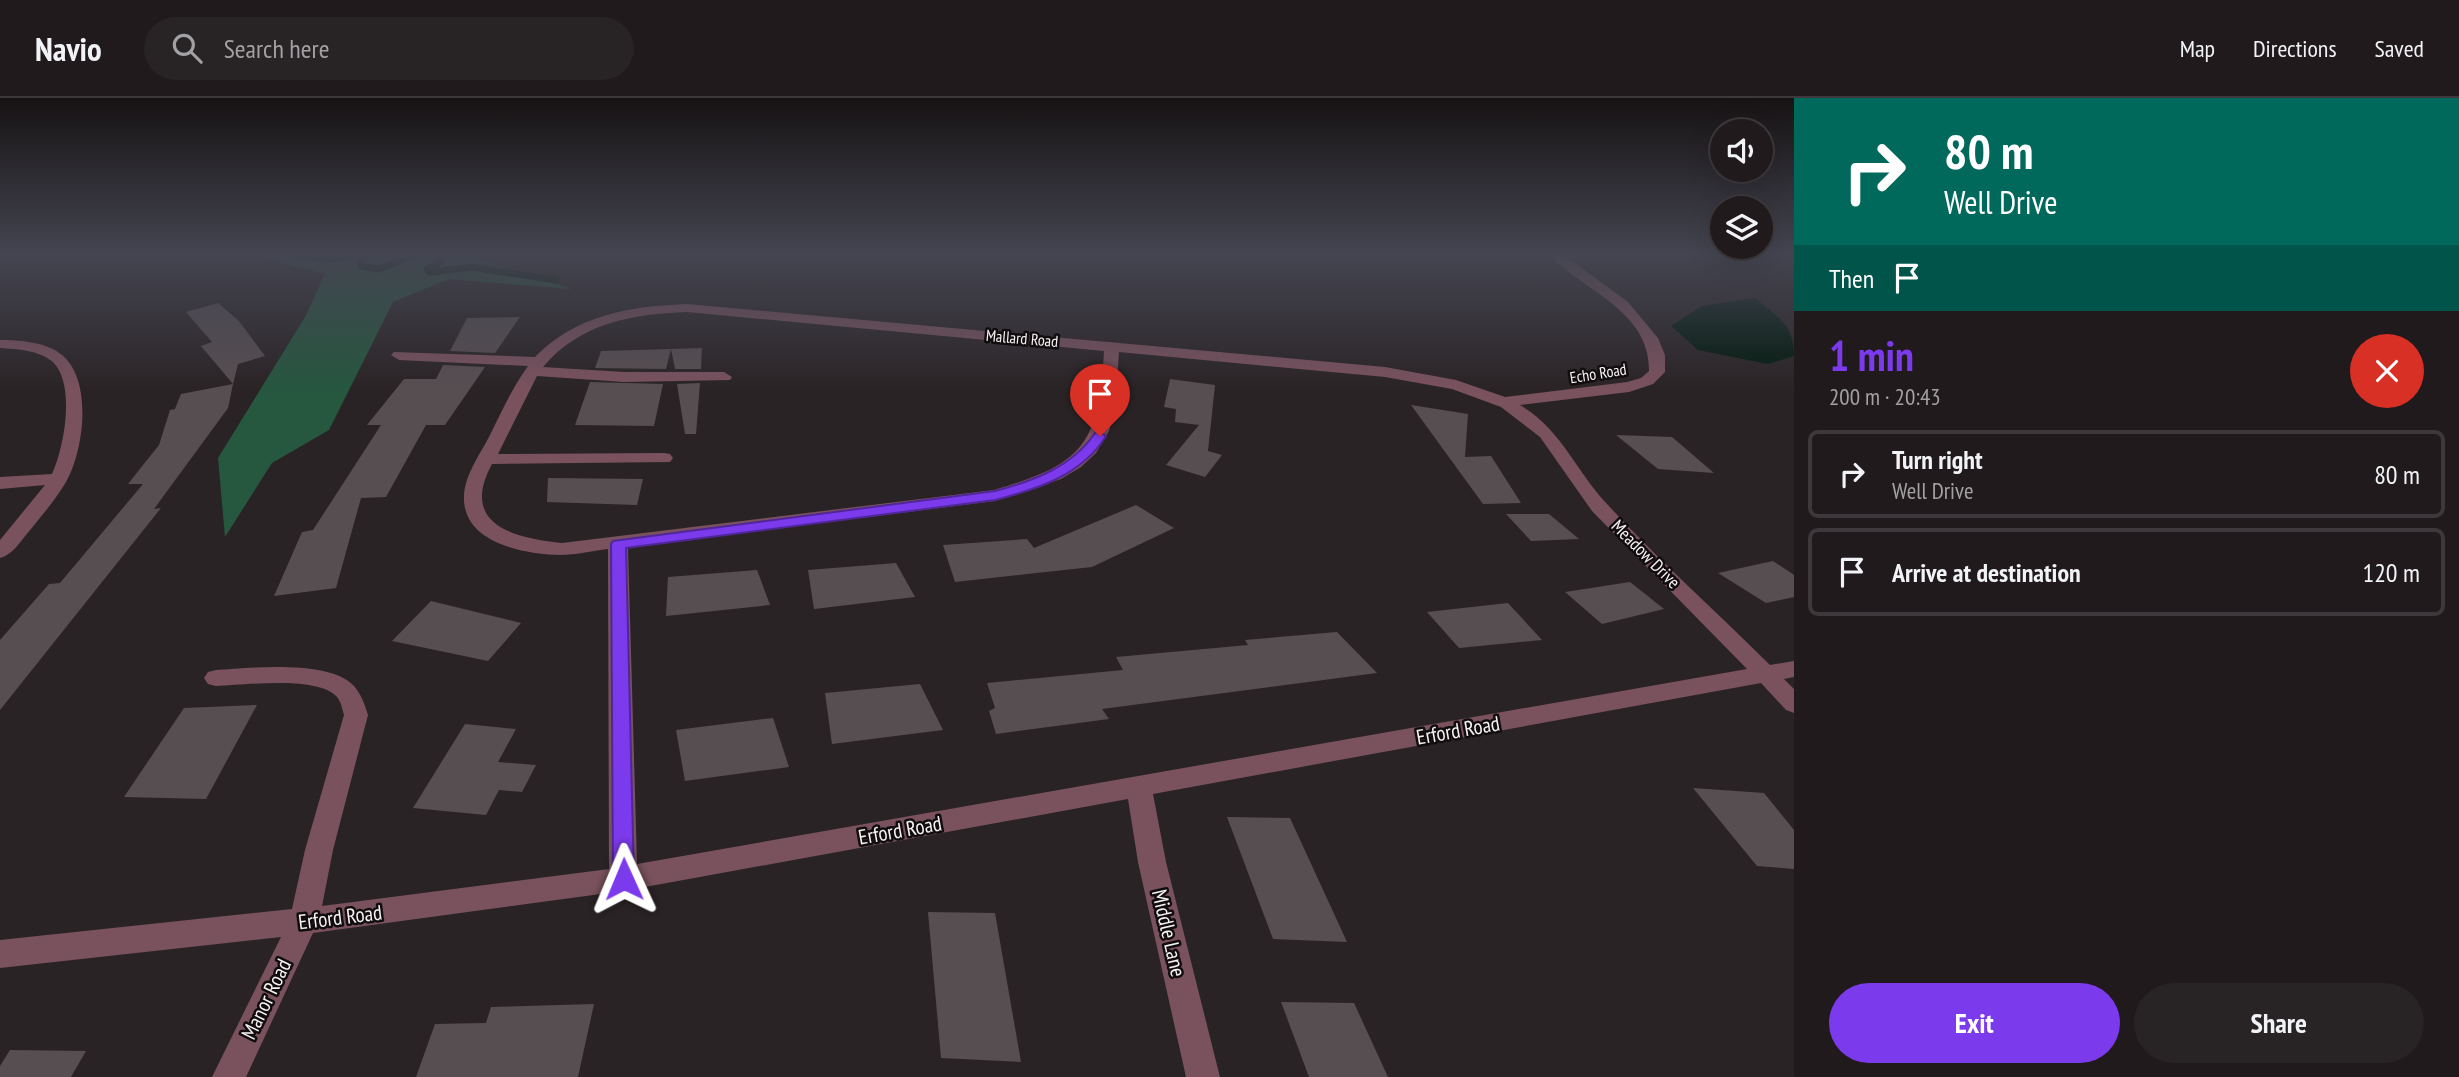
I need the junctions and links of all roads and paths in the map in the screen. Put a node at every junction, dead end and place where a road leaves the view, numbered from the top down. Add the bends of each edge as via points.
1 (1615, 301) edge
2 (0, 344) edge
3 (1112, 347) junction
4 (399, 355) dead end
5 (536, 366) junction
6 (724, 377) dead end
7 (1503, 402) junction
8 (664, 458) dead end
9 (487, 459) junction
10 (59, 478) junction
11 (0, 483) edge
12 (618, 544) junction
13 (0, 552) edge
14 (1794, 669) edge
15 (1766, 674) junction
16 (216, 678) dead end
17 (1794, 704) edge
18 (1139, 787) junction
19 (624, 879) junction
20 (304, 921) junction
21 (0, 954) edge
22 (229, 1077) edge
23 (1203, 1077) edge

1 - 7 street, Echo Road via 1643,328 1659,354 1657,372 1629,387
2 - 10 street via 42,351 64,365 73,393 75,424
3 - 5 street, Mallard Road via 668,308 620,315 583,327
3 - 7 street, Mallard Road via 1385,372 1446,382
3 - 12 street, Mallard Road via 1111,394 1100,436 1076,463 1051,478 995,495
4 - 5 street
5 - 6 street via 624,377
5 - 9 street, Mallard Road
7 - 15 street, Meadow Drive via 1535,421 1553,439 1597,505
8 - 9 street
9 - 12 street, Mallard Road via 473,489 473,510 493,533 562,550
10 - 11 street
10 - 13 street
12 - 19 street
14 - 15 street, Erford Road
15 - 17 street, Meadow Drive
15 - 18 street, Erford Road
16 - 20 street, Manor Road via 316,680 340,687 351,699 355,715
18 - 19 street, Erford Road
18 - 23 street, Middle Lane
19 - 20 street, Erford Road
20 - 21 street, Erford Road
20 - 22 street, Manor Road

